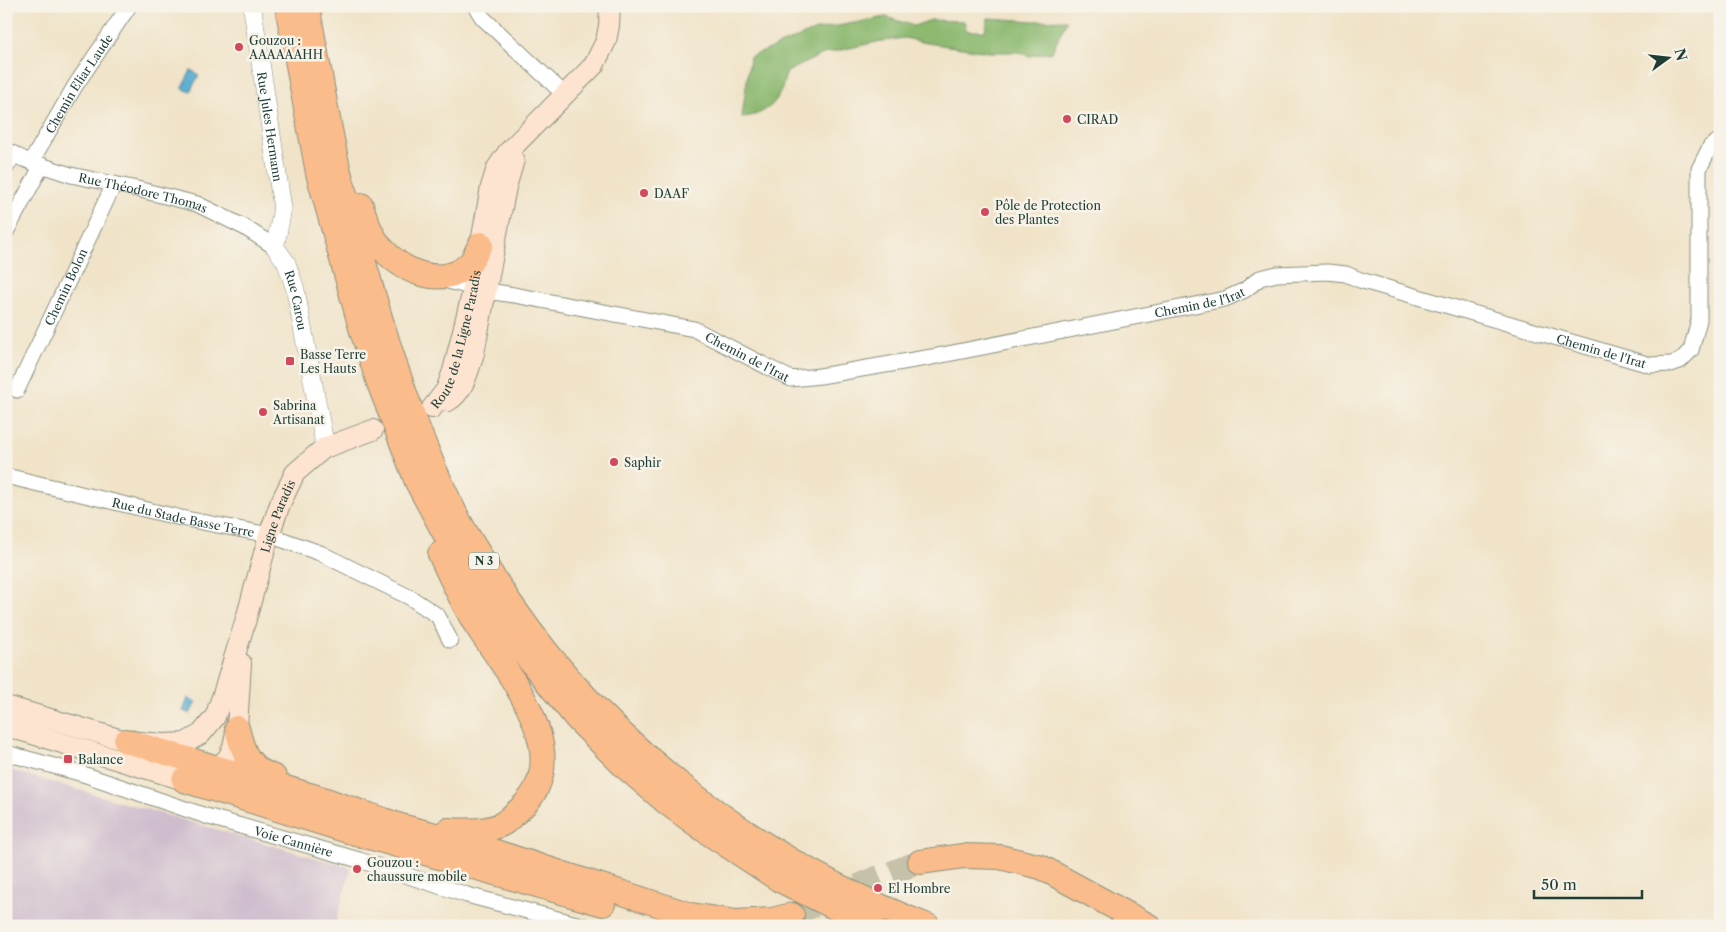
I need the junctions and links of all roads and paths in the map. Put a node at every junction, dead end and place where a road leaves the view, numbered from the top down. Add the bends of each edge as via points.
1 (129, 6) edge
2 (252, 6) edge
3 (287, 6) edge
4 (307, 6) edge
5 (313, 6) edge
6 (475, 6) edge
7 (610, 6) edge
8 (565, 95) junction
9 (528, 131) junction
10 (1720, 140) edge
11 (10, 152) edge
12 (36, 164) junction
13 (6, 168) edge
14 (114, 184) junction
15 (491, 187) junction
16 (6, 232) edge
17 (481, 244) junction
18 (275, 246) junction
19 (419, 274) junction
20 (480, 289) junction
21 (379, 382) junction
22 (17, 390) dead end
23 (373, 430) dead end
24 (324, 448) junction
25 (6, 476) edge
26 (269, 535) junction
27 (246, 619) junction
28 (450, 640) dead end
29 (6, 706) edge
30 (6, 726) edge
31 (237, 728) junction
32 (126, 741) junction
33 (6, 753) edge
34 (217, 768) junction
35 (184, 780) junction
36 (323, 799) junction
37 (401, 826) junction
38 (920, 862) tunnel mouth
39 (792, 915) tunnel mouth
40 (584, 926) edge
41 (680, 926) edge
42 (872, 926) edge
43 (928, 926) edge
44 (1149, 926) edge

1 - 12 street, Chemin Eliar Laude via 75,86
2 - 18 street, Rue Jules Hermann via 282,206
3 - 21 highway, N 3 via 318,173 360,328
4 - 43 highway, N 3 via 338,168 380,322 398,375 457,516 512,608 588,700 640,752 677,783 783,856 839,888
5 - 19 highway via 348,165 365,217 380,246 400,265
6 - 8 street via 483,18
7 - 8 main road, Route de la Ligne Paradis via 606,41 594,65
8 - 9 main road, Route de la Ligne Paradis
9 - 15 main road, Route de la Ligne Paradis via 497,168
9 - 20 main road, Route de la Ligne Paradis via 512,164
10 - 20 street, Chemin de l'Irat via 1710,146 1699,169 1699,320 1688,354 1671,364 1650,364 1346,274 1327,272 1277,274 1260,278 1245,290 1225,299 932,357 791,379 694,329
11 - 12 street, Rue Théodore Thomas
11 - 13 street
12 - 14 street, Rue Théodore Thomas
12 - 16 street, Chemin Eliar Laude
14 - 18 street, Rue Théodore Thomas via 197,204
14 - 22 street, Chemin Bolon
15 - 17 main road, Route de la Ligne Paradis
15 - 20 main road via 492,220
17 - 19 highway via 470,263 459,272 441,276
17 - 20 main road, Route de la Ligne Paradis
18 - 24 street, Rue Carou via 286,262 295,288
19 - 20 street, Chemin de l'Irat
20 - 20 main road, Route de la Ligne Paradis via 446,390 432,408 453,398 467,377 476,344
21 - 37 highway, N 3 via 419,507 456,591 528,707 539,733 543,758 534,792 504,823 464,831
21 - 42 highway, N 3 via 417,482 465,572 501,625 577,719 666,803 707,832 778,879
23 - 24 main road, Ligne Paradis
24 - 26 main road, Ligne Paradis via 295,474
25 - 26 street, Rue du Stade Basse Terre via 181,518
26 - 27 main road, Ligne Paradis
26 - 28 street, Rue du Stade Basse Terre via 320,553 411,598 438,616
27 - 31 main road, Ligne Paradis
27 - 32 main road, Ligne Paradis via 215,717 201,734 186,743
29 - 32 main road
30 - 35 main road
31 - 34 main road, Ligne Paradis via 228,758
31 - 36 highway via 242,749 251,764 265,774
32 - 34 highway
33 - 40 street, Voie Cannière via 83,774 206,816 467,895
34 - 35 main road
34 - 36 highway
35 - 41 highway via 348,831
36 - 37 highway
37 - 39 highway via 471,844 691,915 736,922
38 - 44 highway via 963,856 1000,857 1041,867

